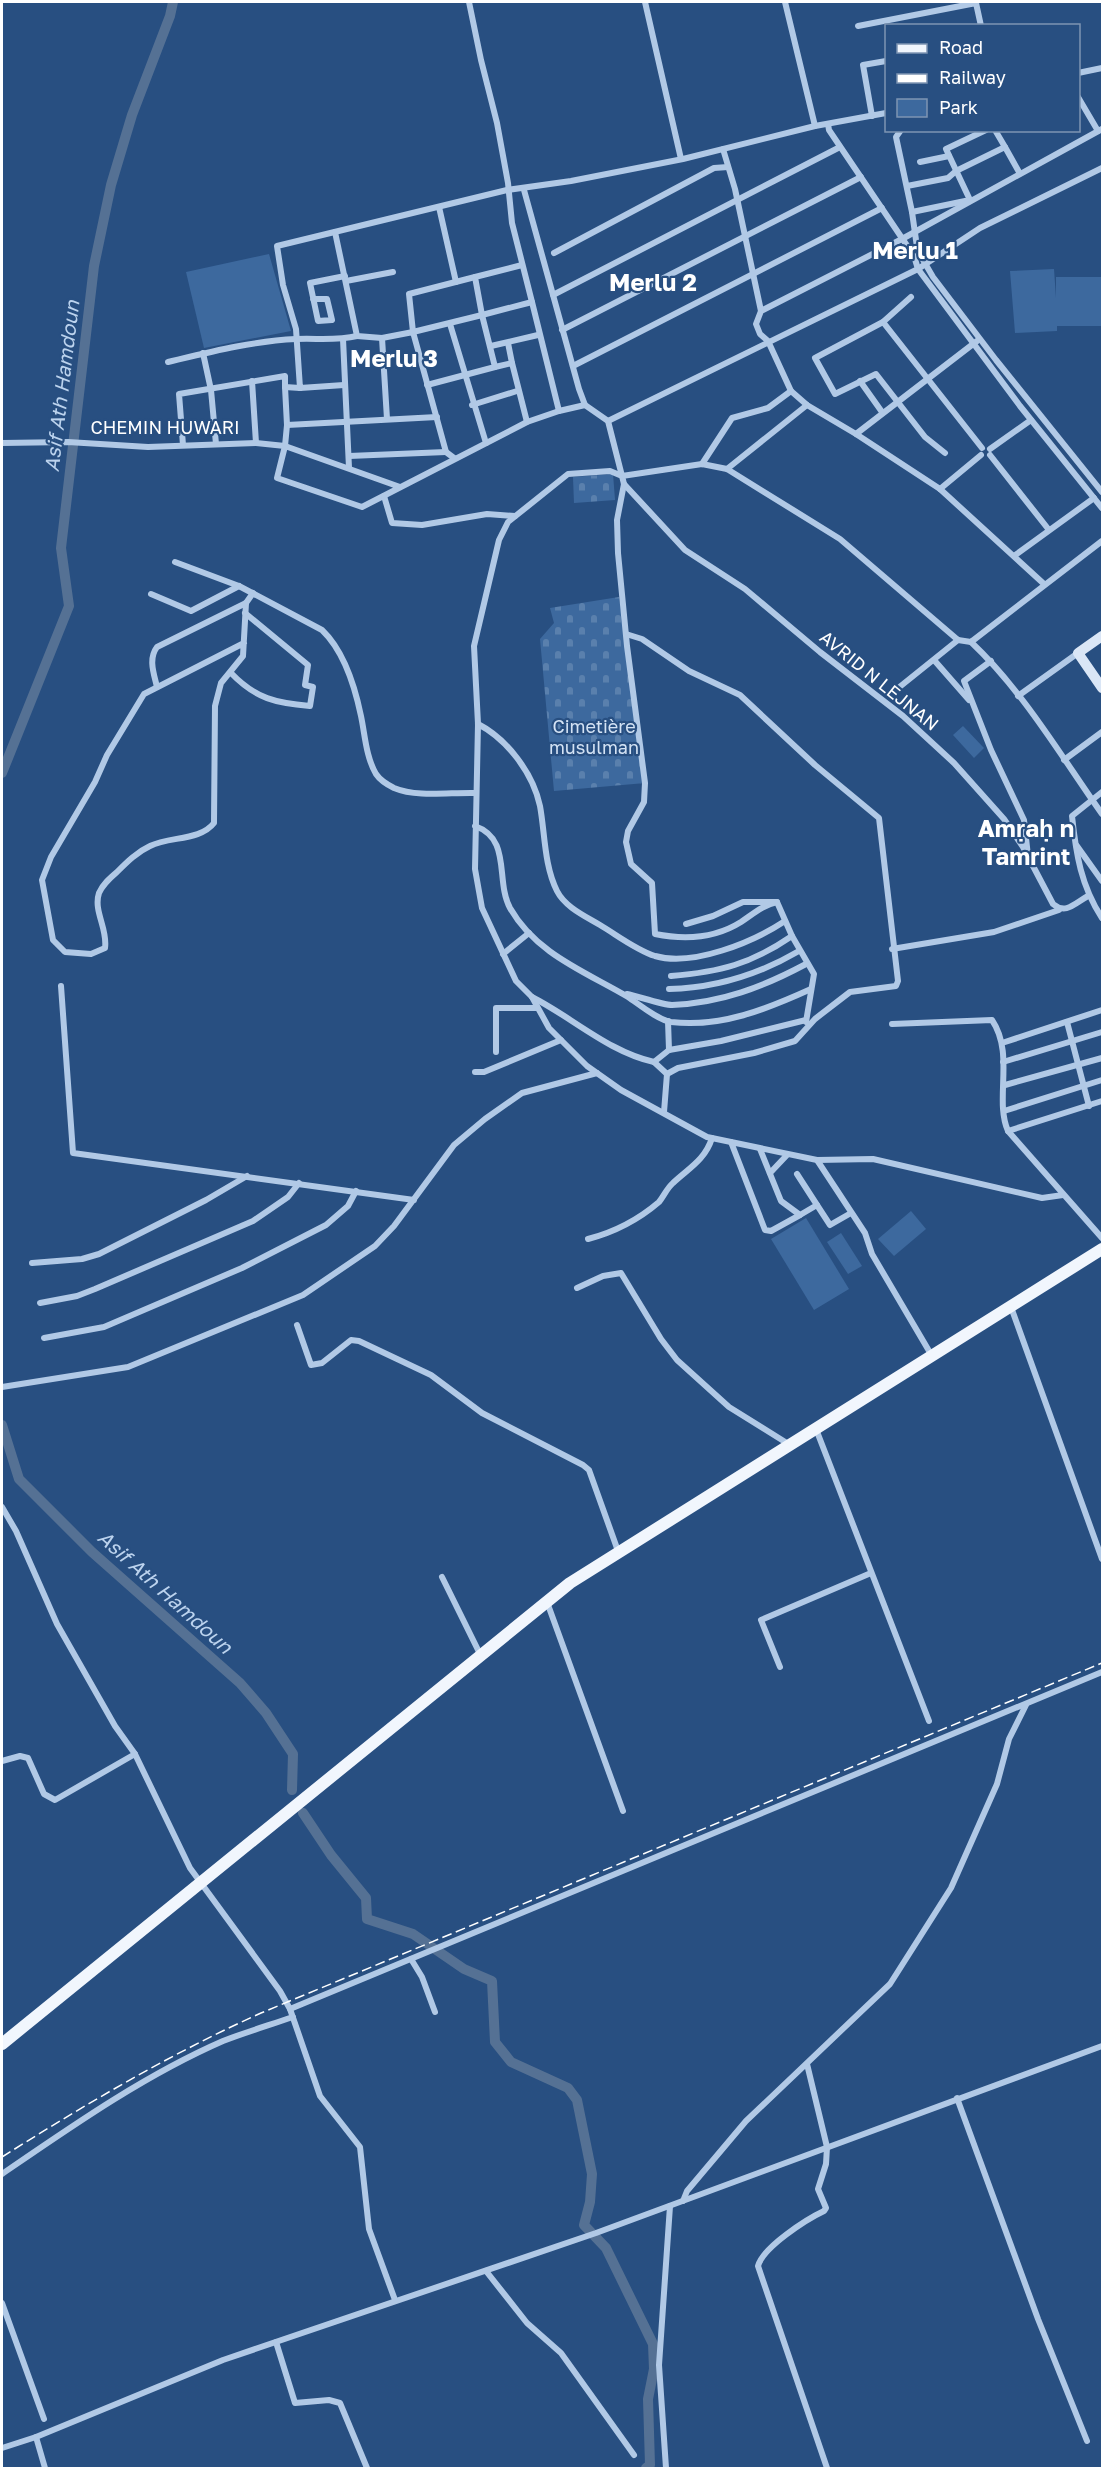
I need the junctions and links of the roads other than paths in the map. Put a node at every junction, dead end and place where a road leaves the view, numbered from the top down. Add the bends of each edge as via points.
1 (470, 2) edge
2 (645, 2) edge
3 (785, 2) edge
4 (976, 2) edge
5 (981, 24) edge
6 (858, 26) dead end
7 (885, 61) edge
8 (1102, 68) edge
9 (1080, 74) edge
10 (1080, 101) edge
11 (885, 113) edge
12 (872, 116) junction
13 (828, 124) junction
14 (815, 126) junction
15 (1100, 130) edge
16 (900, 132) edge
17 (982, 132) edge
18 (996, 132) edge
19 (840, 147) junction
20 (1005, 147) junction
21 (723, 149) junction
22 (949, 156) junction
23 (681, 159) junction
24 (920, 162) dead end
25 (728, 167) junction
26 (1102, 168) edge
27 (956, 171) junction
28 (1019, 172) junction
29 (861, 177) junction
30 (907, 186) junction
31 (507, 190) junction
32 (524, 190) junction
33 (737, 200) junction
34 (970, 200) junction
35 (439, 207) junction
36 (882, 208) junction
37 (912, 212) junction
38 (916, 231) junction
39 (335, 232) junction
40 (744, 237) junction
41 (902, 239) junction
42 (915, 252) junction
43 (554, 253) dead end
44 (925, 264) junction
45 (522, 265) junction
46 (918, 269) junction
47 (393, 272) dead end
48 (753, 274) junction
49 (475, 277) junction
50 (345, 279) junction
51 (456, 282) junction
52 (553, 295) junction
53 (911, 297) dead end
54 (314, 299) dead end
55 (532, 302) junction
56 (761, 311) junction
57 (482, 315) junction
58 (883, 322) junction
59 (450, 324) junction
60 (562, 330) junction
61 (413, 332) junction
62 (538, 335) junction
63 (357, 336) junction
64 (382, 338) junction
65 (297, 339) junction
66 (343, 339) junction
67 (977, 340) junction
68 (768, 341) junction
69 (508, 343) junction
70 (491, 346) junction
71 (203, 353) junction
72 (168, 362) dead end
73 (512, 363) junction
74 (573, 366) junction
75 (495, 367) junction
76 (464, 374) junction
77 (928, 377) junction
78 (252, 381) junction
79 (860, 381) junction
80 (344, 385) junction
81 (427, 385) junction
82 (285, 387) junction
83 (300, 388) junction
84 (211, 390) junction
85 (517, 391) junction
86 (791, 391) junction
87 (897, 401) junction
88 (472, 405) junction
89 (585, 405) junction
90 (807, 405) junction
91 (559, 411) junction
92 (882, 412) junction
93 (437, 417) junction
94 (387, 419) junction
95 (1031, 420) junction
96 (608, 421) junction
97 (347, 422) junction
98 (526, 422) junction
99 (287, 425) junction
100 (856, 434) junction
101 (256, 442) junction
102 (2, 443) edge
103 (486, 443) junction
104 (216, 444) junction
105 (183, 446) junction
106 (285, 446) junction
107 (446, 452) junction
108 (982, 452) junction
109 (990, 452) junction
110 (945, 453) dead end
111 (349, 456) junction
112 (454, 458) junction
113 (702, 464) junction
114 (349, 468) junction
115 (727, 470) junction
116 (623, 480) junction
117 (400, 487) junction
118 (940, 489) junction
119 (1102, 492) edge
120 (384, 496) junction
121 (1094, 498) junction
122 (1102, 508) edge
123 (515, 516) junction
124 (1050, 530) junction
125 (1102, 541) edge
126 (1014, 556) junction
127 (175, 562) dead end
128 (1044, 584) junction
129 (238, 586) junction
130 (253, 593) junction
131 (151, 594) dead end
132 (246, 603) junction
133 (246, 613) junction
134 (626, 634) junction
135 (1102, 636) edge
136 (958, 640) junction
137 (971, 642) junction
138 (244, 644) junction
139 (1078, 653) junction
140 (934, 660) junction
141 (991, 661) junction
142 (231, 673) junction
143 (157, 687) junction
144 (1102, 688) edge
145 (897, 689) dead end
146 (1018, 696) junction
147 (974, 705) junction
148 (478, 724) junction
149 (1102, 732) edge
150 (1064, 760) junction
151 (1102, 792) edge
152 (476, 793) junction
153 (1092, 800) junction
154 (1102, 814) edge
155 (475, 826) junction
156 (1028, 833) junction
157 (1018, 840) junction
158 (1075, 843) junction
159 (1028, 857) junction
160 (1102, 881) edge
161 (1088, 896) junction
162 (777, 902) junction
163 (1059, 910) junction
164 (1102, 918) edge
165 (785, 921) junction
166 (686, 924) dead end
167 (529, 933) junction
168 (792, 936) junction
169 (892, 949) junction
170 (799, 951) junction
171 (502, 954) junction
172 (806, 964) junction
173 (671, 976) dead end
174 (61, 986) dead end
175 (811, 988) junction
176 (669, 989) dead end
177 (618, 991) junction
178 (532, 998) junction
179 (537, 1008) junction
180 (1102, 1010) edge
181 (806, 1020) junction
182 (668, 1021) junction
183 (1066, 1022) junction
184 (892, 1024) dead end
185 (805, 1031) junction
186 (1102, 1032) edge
187 (561, 1040) junction
188 (1073, 1042) junction
189 (1002, 1043) junction
190 (669, 1050) junction
191 (496, 1052) dead end
192 (1102, 1058) edge
193 (654, 1062) junction
194 (1003, 1062) junction
195 (1078, 1065) junction
196 (475, 1072) dead end
197 (597, 1073) junction
198 (667, 1074) junction
199 (1102, 1080) edge
200 (1005, 1085) junction
201 (1083, 1085) junction
202 (1102, 1101) edge
203 (1089, 1106) junction
204 (1004, 1111) junction
205 (664, 1112) junction
206 (1008, 1131) junction
207 (712, 1138) junction
208 (731, 1142) junction
209 (760, 1149) junction
210 (787, 1155) junction
211 (817, 1160) junction
212 (770, 1173) junction
213 (797, 1174) dead end
214 (248, 1176) junction
215 (299, 1183) junction
216 (356, 1191) junction
217 (1063, 1195) junction
218 (414, 1200) junction
219 (817, 1205) junction
220 (851, 1213) junction
221 (800, 1215) junction
222 (1102, 1238) edge
223 (588, 1239) dead end
224 (1102, 1249) edge
225 (32, 1263) dead end
226 (577, 1288) dead end
227 (40, 1303) dead end
228 (1011, 1307) junction
229 (297, 1325) dead end
230 (44, 1338) dead end
231 (932, 1356) junction
232 (2, 1388) edge
233 (816, 1429) junction
234 (790, 1445) junction
235 (2, 1507) edge
236 (618, 1551) junction
237 (1102, 1559) edge
238 (871, 1573) junction
239 (442, 1577) dead end
240 (547, 1602) junction
241 (480, 1654) junction
242 (780, 1667) dead end
243 (1102, 1672) edge
244 (1026, 1704) junction
245 (929, 1721) dead end
246 (135, 1754) junction
247 (2, 1761) edge
248 (624, 1811) dead end
249 (200, 1881) junction
250 (411, 1959) junction
251 (290, 2009) junction
252 (435, 2012) dead end
253 (293, 2017) junction
254 (2, 2044) edge
255 (1102, 2046) edge
256 (807, 2064) junction
257 (957, 2098) junction
258 (827, 2147) junction
259 (2, 2174) edge
260 (683, 2201) junction
261 (670, 2206) junction
262 (486, 2271) junction
263 (395, 2300) junction
264 (2, 2302) edge
265 (276, 2342) junction
266 (44, 2419) dead end
267 (36, 2436) junction
268 (1087, 2441) dead end
269 (2, 2448) edge
270 (634, 2455) dead end
271 (826, 2468) edge
272 (45, 2469) edge
273 (366, 2469) edge
274 (666, 2469) edge

1 - 31 street
2 - 23 street
3 - 14 street
4 - 5 street
4 - 6 street
7 - 12 street via 863,65
8 - 9 street
10 - 15 street
11 - 12 street
12 - 13 street
13 - 14 street
13 - 19 street
14 - 21 street
15 - 28 street
16 - 30 street via 896,137
17 - 22 street via 946,149
18 - 20 street
19 - 29 street
19 - 33 street
20 - 27 street
20 - 28 street
21 - 23 street
21 - 25 street
22 - 24 street
22 - 27 street
23 - 32 street
25 - 33 street
25 - 43 street via 714,168
26 - 44 street via 980,228
27 - 30 street via 948,178
27 - 34 street
28 - 34 street
29 - 36 street
29 - 40 street
30 - 37 street
31 - 32 street
31 - 35 street
31 - 45 street
32 - 52 street
33 - 40 street
33 - 52 street
34 - 37 street
34 - 38 street
35 - 39 street
35 - 51 street
36 - 41 street
36 - 48 street
37 - 38 street
38 - 41 street
38 - 42 street
39 - 50 street
39 - 65 street via 277,246
40 - 48 street
40 - 60 street
41 - 42 street
41 - 56 street
42 - 44 street
42 - 46 street
44 - 46 street
44 - 67 street
45 - 49 street
45 - 55 street
46 - 67 street
46 - 68 street
47 - 50 street
48 - 56 street
48 - 74 street
49 - 51 street
49 - 57 street
50 - 54 street via 310,283
50 - 63 street
51 - 61 street via 409,294
52 - 60 street
53 - 58 street
55 - 57 street
55 - 62 street
56 - 68 street via 756,324
57 - 59 street
57 - 70 street
58 - 77 street
58 - 79 street via 815,358 835,394
59 - 61 street
59 - 76 street
60 - 74 street
61 - 64 street
61 - 81 street
62 - 69 street
62 - 91 street
63 - 64 street
63 - 66 street
64 - 94 street
65 - 66 street
65 - 71 street
65 - 83 street
66 - 80 street
67 - 77 street
67 - 95 street
67 - 119 street
68 - 86 street
68 - 96 street
69 - 70 street
69 - 73 street
70 - 75 street
71 - 72 street
71 - 84 street
73 - 75 street
73 - 85 street
74 - 89 street
75 - 76 street
76 - 81 street
76 - 88 street
77 - 87 street
77 - 108 street
78 - 82 street via 285,376
78 - 84 street
78 - 101 street
79 - 87 street via 876,374
79 - 92 street
80 - 83 street
80 - 97 street
81 - 93 street
82 - 83 street
82 - 99 street
84 - 104 street
84 - 105 street via 179,394
85 - 88 street
85 - 98 street
86 - 90 street
86 - 113 street via 768,408 732,418
87 - 92 street
87 - 110 street via 926,437
88 - 103 street
89 - 91 street
89 - 96 street
90 - 100 street
90 - 115 street
91 - 98 street
92 - 100 street
93 - 94 street
93 - 107 street
94 - 97 street
95 - 109 street
95 - 121 street
96 - 116 street
97 - 99 street
97 - 111 street
98 - 103 street
99 - 106 street
100 - 118 street
101 - 104 street, CHEMIN HUWARI
101 - 106 street, CHEMIN HUWARI
102 - 105 street, CHEMIN HUWARI
103 - 112 street
104 - 105 street, CHEMIN HUWARI
106 - 114 street, CHEMIN HUWARI
106 - 120 street via 277,478 362,507
107 - 111 street
107 - 112 street
108 - 109 street
108 - 118 street
109 - 124 street
111 - 114 street
112 - 117 street
113 - 115 street
113 - 116 street
114 - 117 street, CHEMIN HUWARI
115 - 136 street via 840,539
116 - 123 street via 610,471 568,474
116 - 134 street via 617,536
116 - 157 street, AVRID N LEJNAN via 685,550 745,589 903,716 968,777
117 - 120 street
118 - 126 street
120 - 123 street via 392,522 422,525 487,514
121 - 122 street
121 - 124 street
123 - 148 street via 499,540 474,646
124 - 126 street
125 - 128 street
126 - 128 street
127 - 129 street
128 - 137 street
129 - 130 street
129 - 131 street via 190,611
130 - 132 street
130 - 152 street via 322,630 334,643 356,695 369,757 384,782 406,791
132 - 133 street
132 - 143 street via 157,647 152,667
133 - 138 street
133 - 142 street via 308,665 305,685 313,687 310,706 273,702 253,692
134 - 162 street via 645,783 644,802 626,842 631,864 652,883 655,934 678,939 709,935
134 - 169 street via 642,639 689,671 741,695 815,765 879,818
135 - 139 main road
136 - 137 street
136 - 140 street
137 - 141 street
138 - 142 street via 243,656
138 - 143 street
139 - 144 main road
139 - 146 street
140 - 145 street
140 - 147 street
141 - 146 street
141 - 147 street via 964,681
142 - 143 street via 221,683 215,706 214,823 204,832 149,846 105,883 97,904 105,948 74,955 53,940 42,894 46,868 144,694
146 - 150 street
147 - 156 street
148 - 152 street
148 - 165 street via 503,741 528,776 540,804 553,881 561,897 576,910 646,952 669,958 709,954 752,941
149 - 150 street
150 - 153 street
151 - 153 street
152 - 155 street
153 - 154 street
153 - 158 street via 1072,816
155 - 167 street via 490,833 497,843 506,897
155 - 171 street via 477,888
156 - 157 street
156 - 159 street
157 - 159 street, AVRID N LEJNAN
158 - 160 street
158 - 161 street
159 - 163 street, AVRID N LEJNAN
161 - 163 street via 1067,910
161 - 164 street
162 - 165 street
162 - 166 street via 743,902
163 - 169 street via 994,932
165 - 168 street
167 - 171 street
167 - 177 street via 567,964
168 - 170 street
168 - 173 street via 766,954 730,968
169 - 185 street via 896,986 850,992
170 - 172 street
170 - 176 street via 744,978
171 - 178 street via 516,981
172 - 175 street via 814,974
172 - 177 street via 750,992 707,1001 670,1005
174 - 214 street via 73,1153
175 - 181 street
175 - 182 street via 744,1016 697,1023
177 - 182 street
178 - 179 street
178 - 193 street via 618,1049
179 - 187 street
179 - 191 street via 496,1008
180 - 183 street
181 - 185 street
181 - 190 street
182 - 190 street
183 - 188 street
183 - 189 street
184 - 189 street via 992,1020
185 - 198 street via 795,1041 780,1046 678,1068
186 - 188 street
187 - 196 street via 484,1072
187 - 197 street
188 - 194 street
188 - 195 street
189 - 194 street
190 - 193 street
192 - 195 street
193 - 198 street
194 - 200 street
195 - 200 street
195 - 201 street
197 - 205 street
197 - 218 street via 522,1093 454,1145
198 - 205 street
199 - 201 street
200 - 204 street
201 - 203 street
201 - 204 street
202 - 203 street
203 - 206 street
204 - 206 street
205 - 207 street
206 - 217 street
207 - 208 street
207 - 223 street via 709,1150 672,1183 659,1201 624,1227
208 - 209 street
208 - 221 street via 765,1230 771,1231
209 - 210 street
209 - 212 street
210 - 211 street
210 - 212 street
211 - 217 street via 873,1159 1042,1198
211 - 220 street
212 - 221 street via 781,1201
213 - 219 street
214 - 215 street
214 - 225 street via 99,1254
215 - 216 street
215 - 227 street via 288,1197 253,1221 77,1296
216 - 218 street
216 - 230 street via 348,1206 326,1224 242,1268 104,1327
217 - 222 street
218 - 232 street via 375,1246 303,1295 128,1367
219 - 220 street via 830,1225
219 - 221 street
220 - 231 street via 866,1233 872,1254
224 - 228 main road
226 - 234 street via 621,1273 677,1360 729,1407
228 - 231 main road
228 - 237 street
229 - 236 street via 311,1365 322,1363 351,1340 359,1341 431,1375 482,1413 583,1465 589,1470
231 - 233 main road
233 - 234 main road
233 - 238 street
234 - 236 main road
235 - 246 street via 57,1624
236 - 240 main road
238 - 242 street via 761,1620
238 - 245 street
239 - 241 street
240 - 241 main road
240 - 248 street
241 - 249 main road
243 - 244 street
244 - 250 street
244 - 256 street via 1008,1739 997,1784 951,1888 890,1984
246 - 247 street via 56,1800 44,1794 28,1758
246 - 249 street via 172,1836
249 - 251 street
249 - 254 main road
250 - 251 street
250 - 252 street
251 - 253 street
253 - 259 street via 203,2051 109,2103
253 - 263 street via 320,2096 360,2147 369,2229
255 - 257 street
256 - 258 street
256 - 260 street via 746,2121 687,2191
257 - 258 street
257 - 268 street
258 - 260 street
258 - 271 street via 818,2189 826,2204 824,2211 798,2225 758,2266
260 - 261 street
261 - 262 street
261 - 274 street via 659,2366
262 - 263 street
262 - 270 street via 527,2323 561,2353
263 - 265 street
264 - 266 street
265 - 267 street via 170,2380
265 - 273 street via 295,2403 340,2403
267 - 269 street
267 - 272 street

